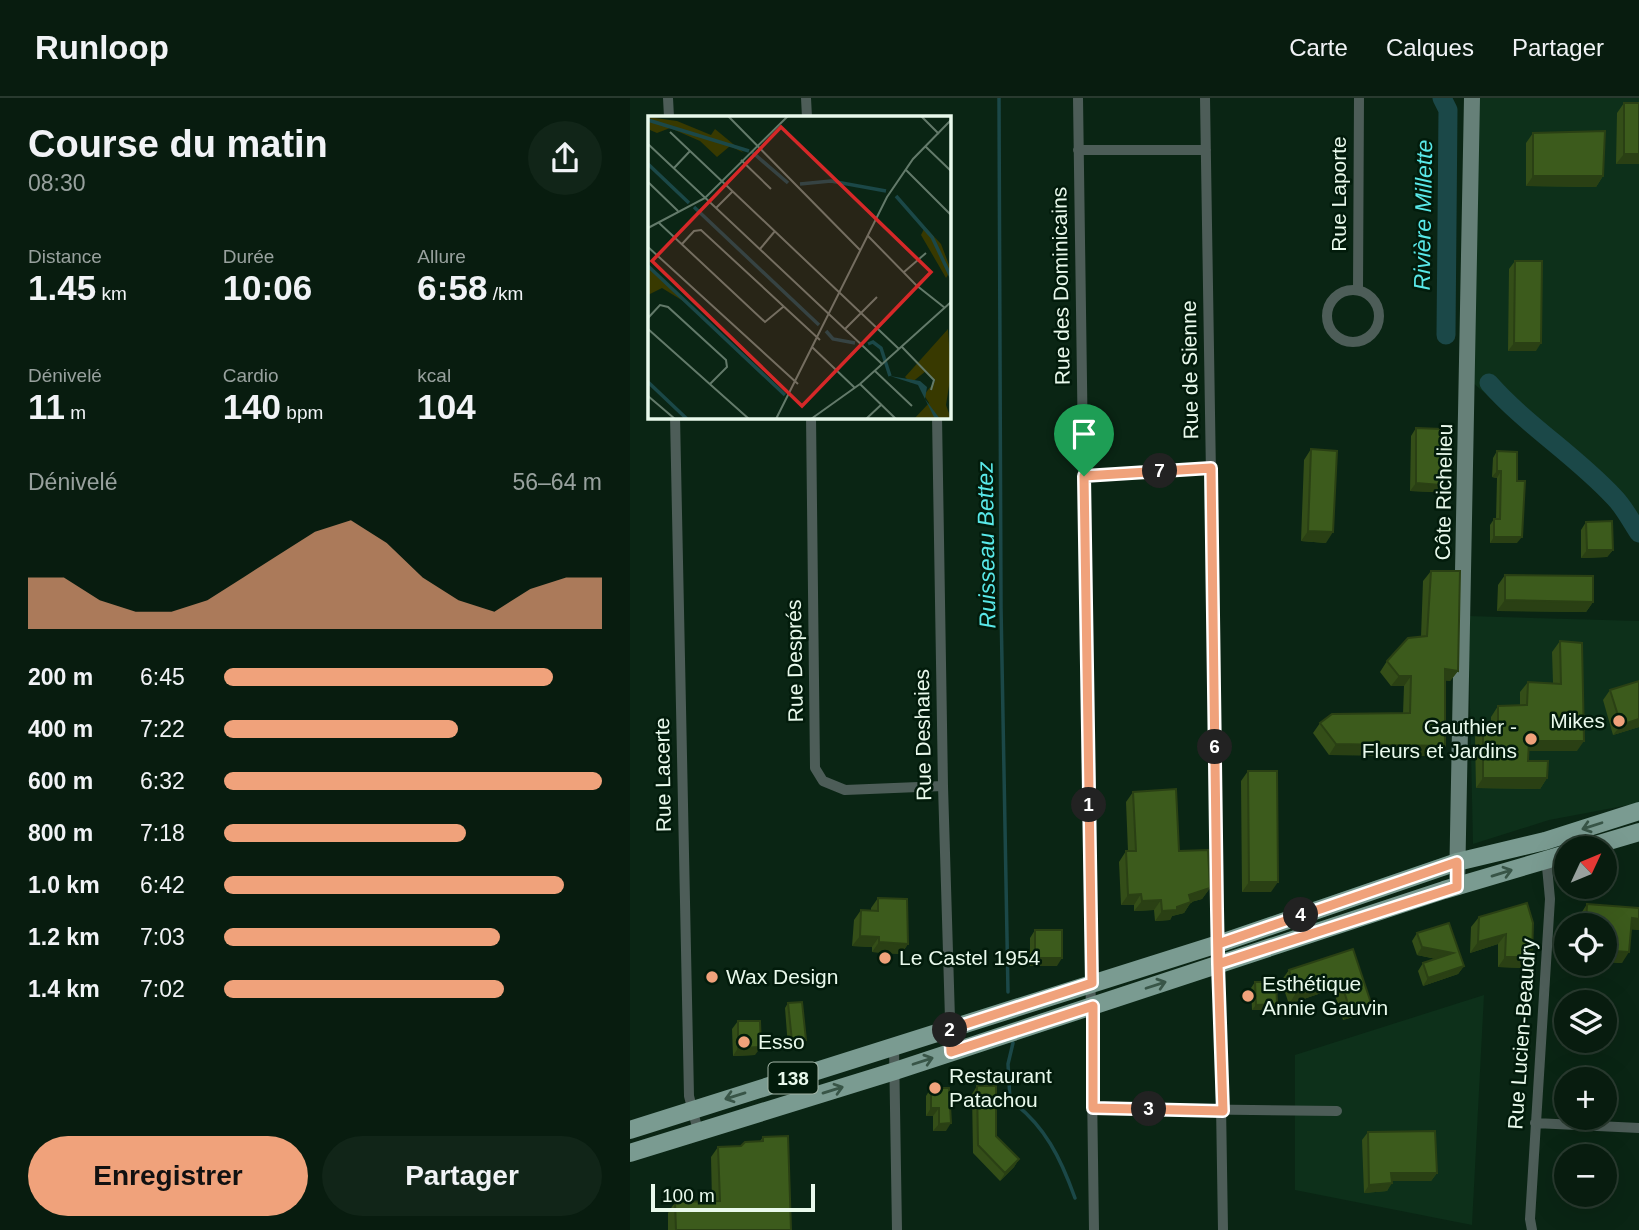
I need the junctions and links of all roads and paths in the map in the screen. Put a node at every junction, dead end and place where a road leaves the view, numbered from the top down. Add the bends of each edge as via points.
1 (668, 98) edge
2 (806, 98) edge
3 (1078, 98) edge
4 (1205, 98) edge
5 (1359, 98) edge
6 (1472, 98) edge
7 (668, 116) edge
8 (807, 116) edge
9 (1078, 150) junction
10 (1206, 150) junction
11 (1358, 290) junction
12 (675, 418) edge
13 (811, 418) edge
14 (937, 418) edge
15 (1211, 468) junction
16 (1084, 476) junction
17 (943, 786) junction
18 (1639, 811) edge
19 (1639, 832) edge
20 (1617, 839) edge
21 (1545, 841) junction
22 (1554, 857) edge
23 (1546, 860) junction
24 (1457, 862) junction
25 (1457, 887) junction
26 (1218, 944) junction
27 (1218, 964) junction
28 (1092, 983) junction
29 (1093, 1006) junction
30 (950, 1029) junction
31 (894, 1047) junction
32 (951, 1052) junction
33 (895, 1070) junction
34 (1093, 1108) junction
35 (692, 1110) junction
36 (1223, 1111) junction
37 (1337, 1111) dead end
38 (1535, 1123) junction
39 (1639, 1128) edge
40 (630, 1130) edge
41 (698, 1131) junction
42 (630, 1153) edge
43 (897, 1230) edge
44 (1094, 1230) edge
45 (1223, 1230) edge
46 (1532, 1230) edge

1 - 7 street
2 - 8 street
3 - 9 street, Rue des Dominicains
4 - 10 street, Rue de Sienne
5 - 11 street, Rue Laporte
6 - 24 street, Côte Richelieu
9 - 10 street
9 - 16 street, Rue des Dominicains
10 - 15 street, Rue de Sienne
11 - 11 street via 1334,297 1327,313 1330,329 1352,342 1374,331 1379,315 1373,299
12 - 35 street, Rue Lacerte
13 - 17 street, Rue Després via 815,768 823,781 845,790
14 - 17 street, Rue Deshaies
15 - 16 street
15 - 26 street, Rue de Sienne
16 - 28 street, Rue des Dominicains
17 - 30 street, Rue Deshaies
18 -> 21 main road, 138
19 - 20 main road
21 - 23 street, Rue Lucien-Beaudry
21 - 24 main road, 138
22 - 23 main road, 138
25 -> 23 main road, 138
23 - 38 street, Rue Lucien-Beaudry via 1550,899
24 - 25 street, Côte Richelieu
24 - 26 main road, 138
25 - 27 main road, 138
26 - 27 street, Rue de Sienne
26 - 28 main road, 138
29 -> 27 main road, 138
27 - 36 street, Rue de Sienne
28 - 29 street, Rue des Dominicains
28 - 30 main road, 138
29 - 32 main road, 138
29 - 34 street, Rue des Dominicains
30 - 31 main road, 138
30 - 32 street, Rue Deshaies
31 - 33 street
31 -> 35 main road, 138
33 -> 32 main road, 138
41 -> 33 main road, 138
33 - 43 street
34 - 36 street
34 - 44 street, Rue des Dominicains
35 - 40 main road, 138
35 - 41 street, Rue Lacerte
36 - 37 street
36 - 45 street, Rue de Sienne
38 - 39 street
38 - 46 street, Rue Lucien-Beaudry
41 - 42 main road, 138

